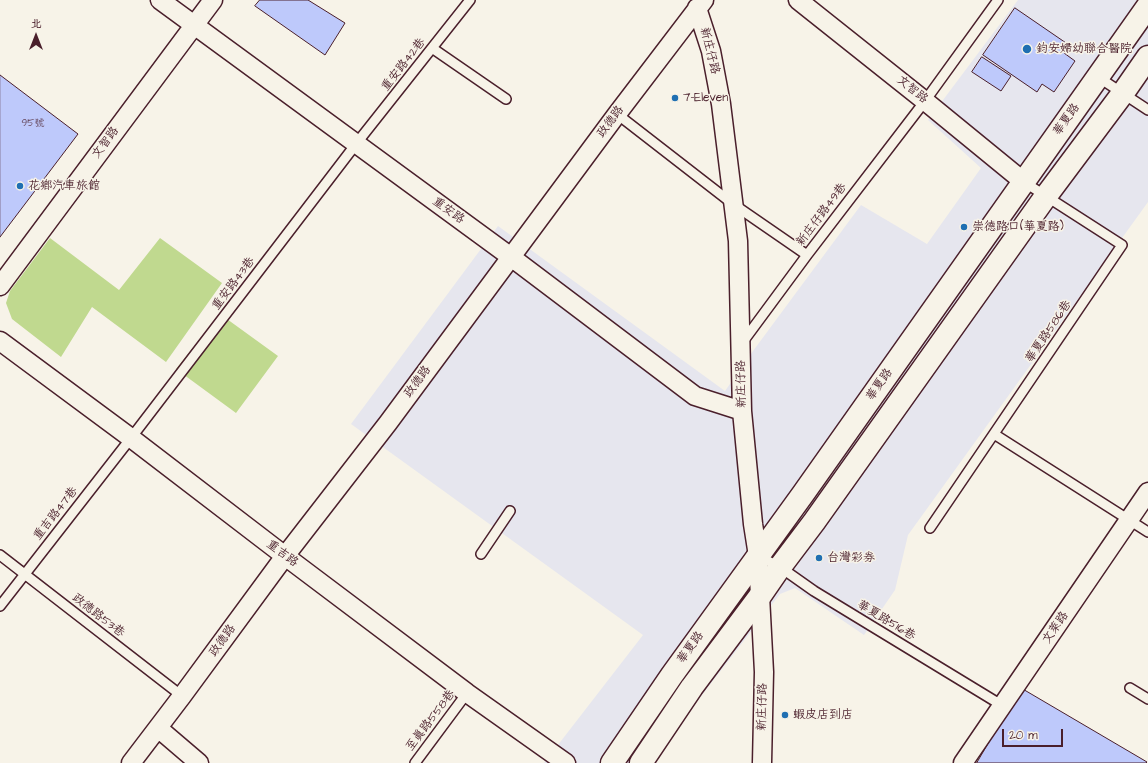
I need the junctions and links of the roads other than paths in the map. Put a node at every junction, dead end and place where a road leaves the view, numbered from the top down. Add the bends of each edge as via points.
1 (160, 0) edge
2 (213, 0) edge
3 (470, 0) edge
4 (798, 0) edge
5 (998, 0) edge
6 (700, 4) edge
7 (1148, 6) edge
8 (194, 24) junction
9 (432, 48) junction
10 (1148, 57) edge
11 (1098, 77) junction
12 (1123, 94) junction
13 (506, 99) dead end
14 (925, 101) junction
15 (1148, 110) edge
16 (617, 114) junction
17 (356, 144) junction
18 (1024, 182) junction
19 (1046, 196) junction
20 (733, 204) junction
21 (807, 255) junction
22 (511, 257) junction
23 (0, 286) edge
24 (0, 341) edge
25 (741, 344) junction
26 (742, 411) junction
27 (994, 434) junction
28 (131, 438) junction
29 (1148, 492) edge
30 (510, 511) dead end
31 (1130, 520) junction
32 (930, 528) dead end
33 (1148, 532) edge
34 (481, 554) dead end
35 (0, 555) edge
36 (285, 556) junction
37 (758, 556) junction
38 (780, 567) junction
39 (25, 574) junction
40 (760, 596) junction
41 (0, 606) edge
42 (1130, 688) dead end
43 (467, 693) junction
44 (182, 696) junction
45 (1148, 699) edge
46 (1003, 706) junction
47 (158, 728) junction
48 (131, 763) edge
49 (199, 763) edge
50 (415, 763) edge
51 (566, 763) edge
52 (612, 763) edge
53 (641, 763) edge
54 (762, 763) edge
55 (964, 763) edge

1 - 8 street, 重安路
2 - 8 street, 文智路
3 - 9 lane, 重安路42巷
4 - 14 street, 文智路
5 - 14 lane, 新庄仔路49巷
6 - 16 street, 政德路
6 - 20 street, 新庄仔路 via 719,96
7 - 11 street, 華夏路
8 - 17 street, 重安路
8 - 23 street, 文智路
9 - 13 lane
9 - 17 lane, 重安路42巷
10 - 12 street, 華夏路
11 - 12 lane
11 - 18 street, 華夏路
12 - 15 lane
12 - 19 street, 華夏路
14 - 18 street, 文智路
14 - 21 lane, 新庄仔路49巷
16 - 20 lane
16 - 22 street, 政德路
17 - 22 street, 重安路
17 - 28 lane, 重安路43巷
18 - 19 lane, 華夏路586巷
18 - 37 street, 華夏路
19 - 27 lane, 華夏路586巷 via 1122,245
19 - 38 street, 華夏路
20 - 21 lane
20 - 25 street, 新庄仔路 via 738,241
21 - 25 lane, 新庄仔路49巷
22 - 26 street, 重安路 via 695,396
22 - 36 street, 政德路
24 - 28 street, 重吉路
25 - 26 street, 新庄仔路
26 - 37 street, 新庄仔路
27 - 31 lane
27 - 32 lane, 華夏路586巷
28 - 36 street, 重吉路
28 - 39 lane, 重吉路47巷
29 - 31 street, 文萊路
30 - 34 lane
31 - 33 lane
31 - 46 street, 文萊路
35 - 39 lane, 政德路53巷
36 - 43 street, 重吉路
36 - 44 street, 政德路
37 - 38 lane, 華夏路516巷
37 - 40 street, 新庄仔路
37 - 52 street, 華夏路
38 - 40 street, 華夏路
38 - 46 lane, 華夏路516巷 via 814,591
39 - 41 lane, 重吉路47巷
39 - 44 lane, 政德路53巷
40 - 53 street, 華夏路 via 692,687
40 - 54 street, 新庄仔路 via 764,672
42 - 45 lane
43 - 50 lane, 至真路558巷
43 - 51 street, 重吉路
44 - 47 street, 政德路
46 - 55 street, 文萊路
47 - 48 street, 政德路
47 - 49 street

